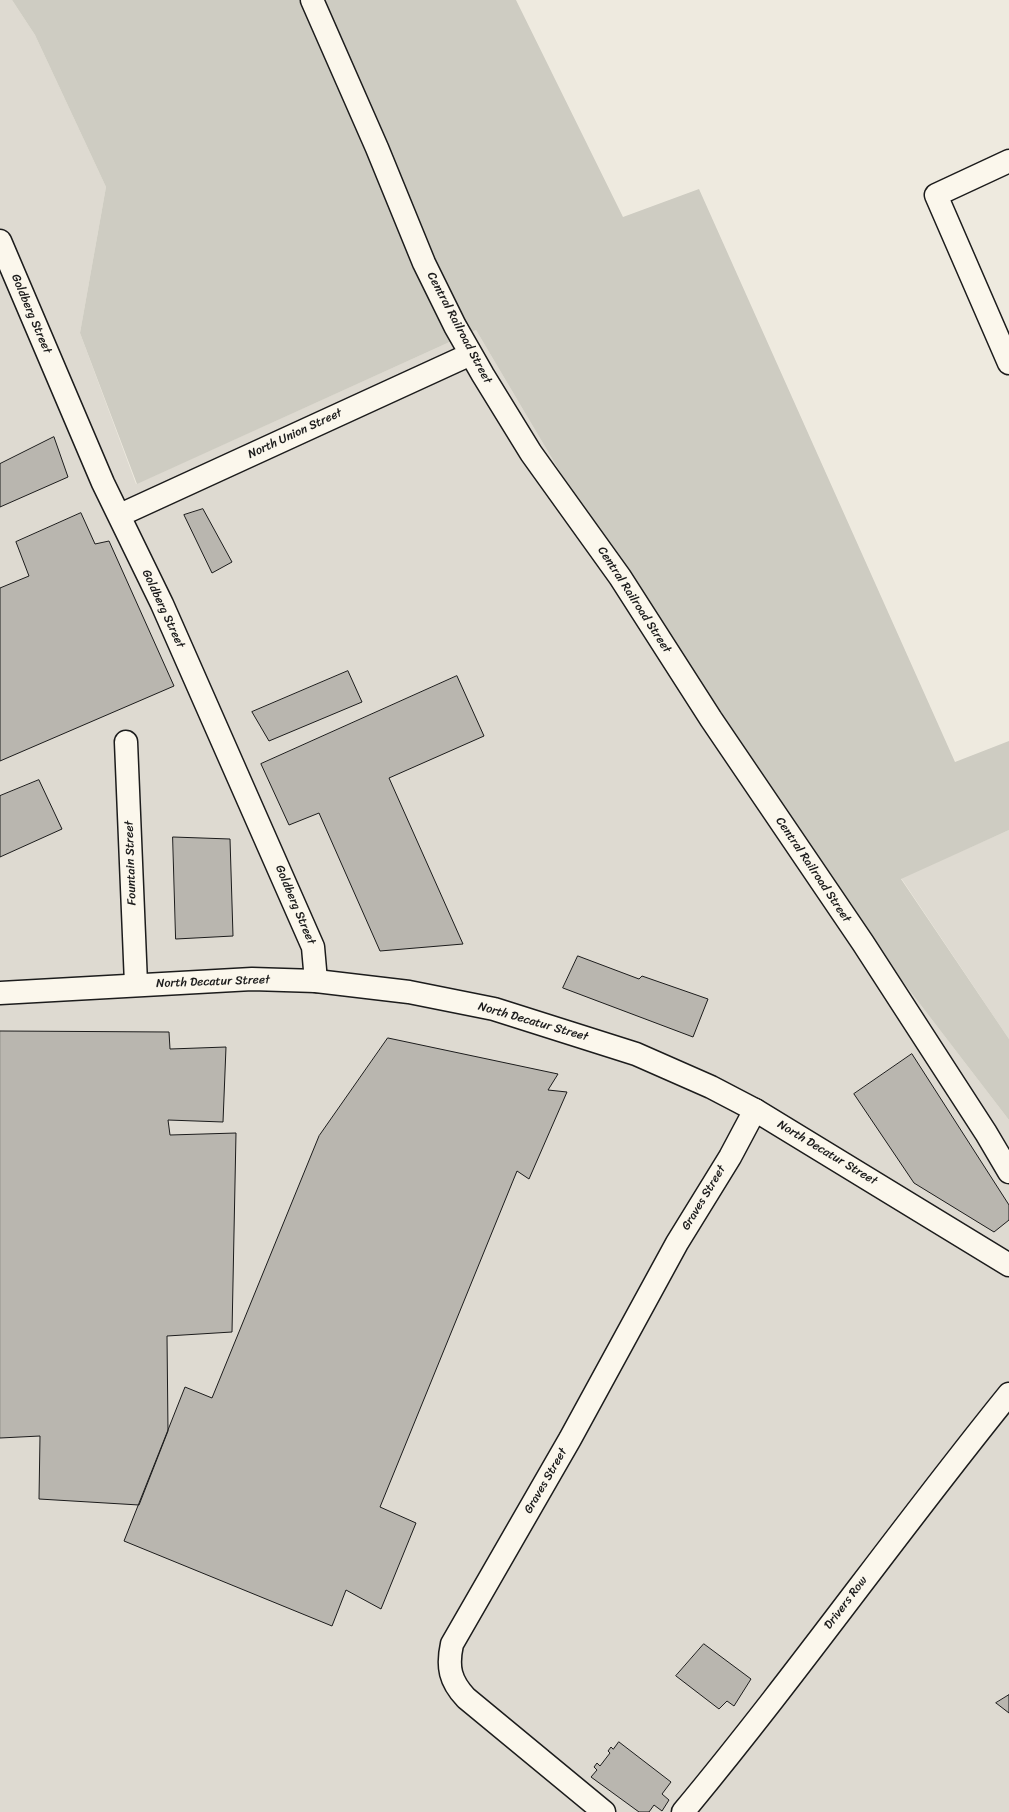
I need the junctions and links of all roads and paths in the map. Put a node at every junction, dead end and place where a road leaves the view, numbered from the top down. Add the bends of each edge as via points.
1 (312, 0) edge
2 (1009, 161) edge
3 (0, 241) edge
4 (471, 354) junction
5 (1009, 363) edge
6 (120, 515) junction
7 (126, 742) dead end
8 (316, 981) junction
9 (136, 984) junction
10 (0, 993) edge
11 (755, 1110) junction
12 (1009, 1172) edge
13 (1009, 1265) edge
14 (1009, 1394) edge
15 (604, 1812) edge
16 (683, 1812) edge

1 - 4 street, Central Railroad Street via 424,263
2 - 5 street via 936,195
3 - 6 street, Goldberg Street via 103,483
4 - 6 street, North Union Street
4 - 12 street, Central Railroad Street via 531,453 620,577 710,718 863,943
6 - 8 street, Goldberg Street via 162,604 313,947
7 - 9 street, Fountain Street
8 - 9 street, North Decatur Street via 252,979
8 - 11 street, North Decatur Street via 409,992 494,1009 636,1054 711,1087
9 - 10 street, North Decatur Street
11 - 13 street, North Decatur Street
11 - 15 street, Graves Street via 730,1157 677,1243 570,1439 452,1644 448,1660 452,1678 466,1698
14 - 16 street, Drivers Row via 958,1456 729,1756

